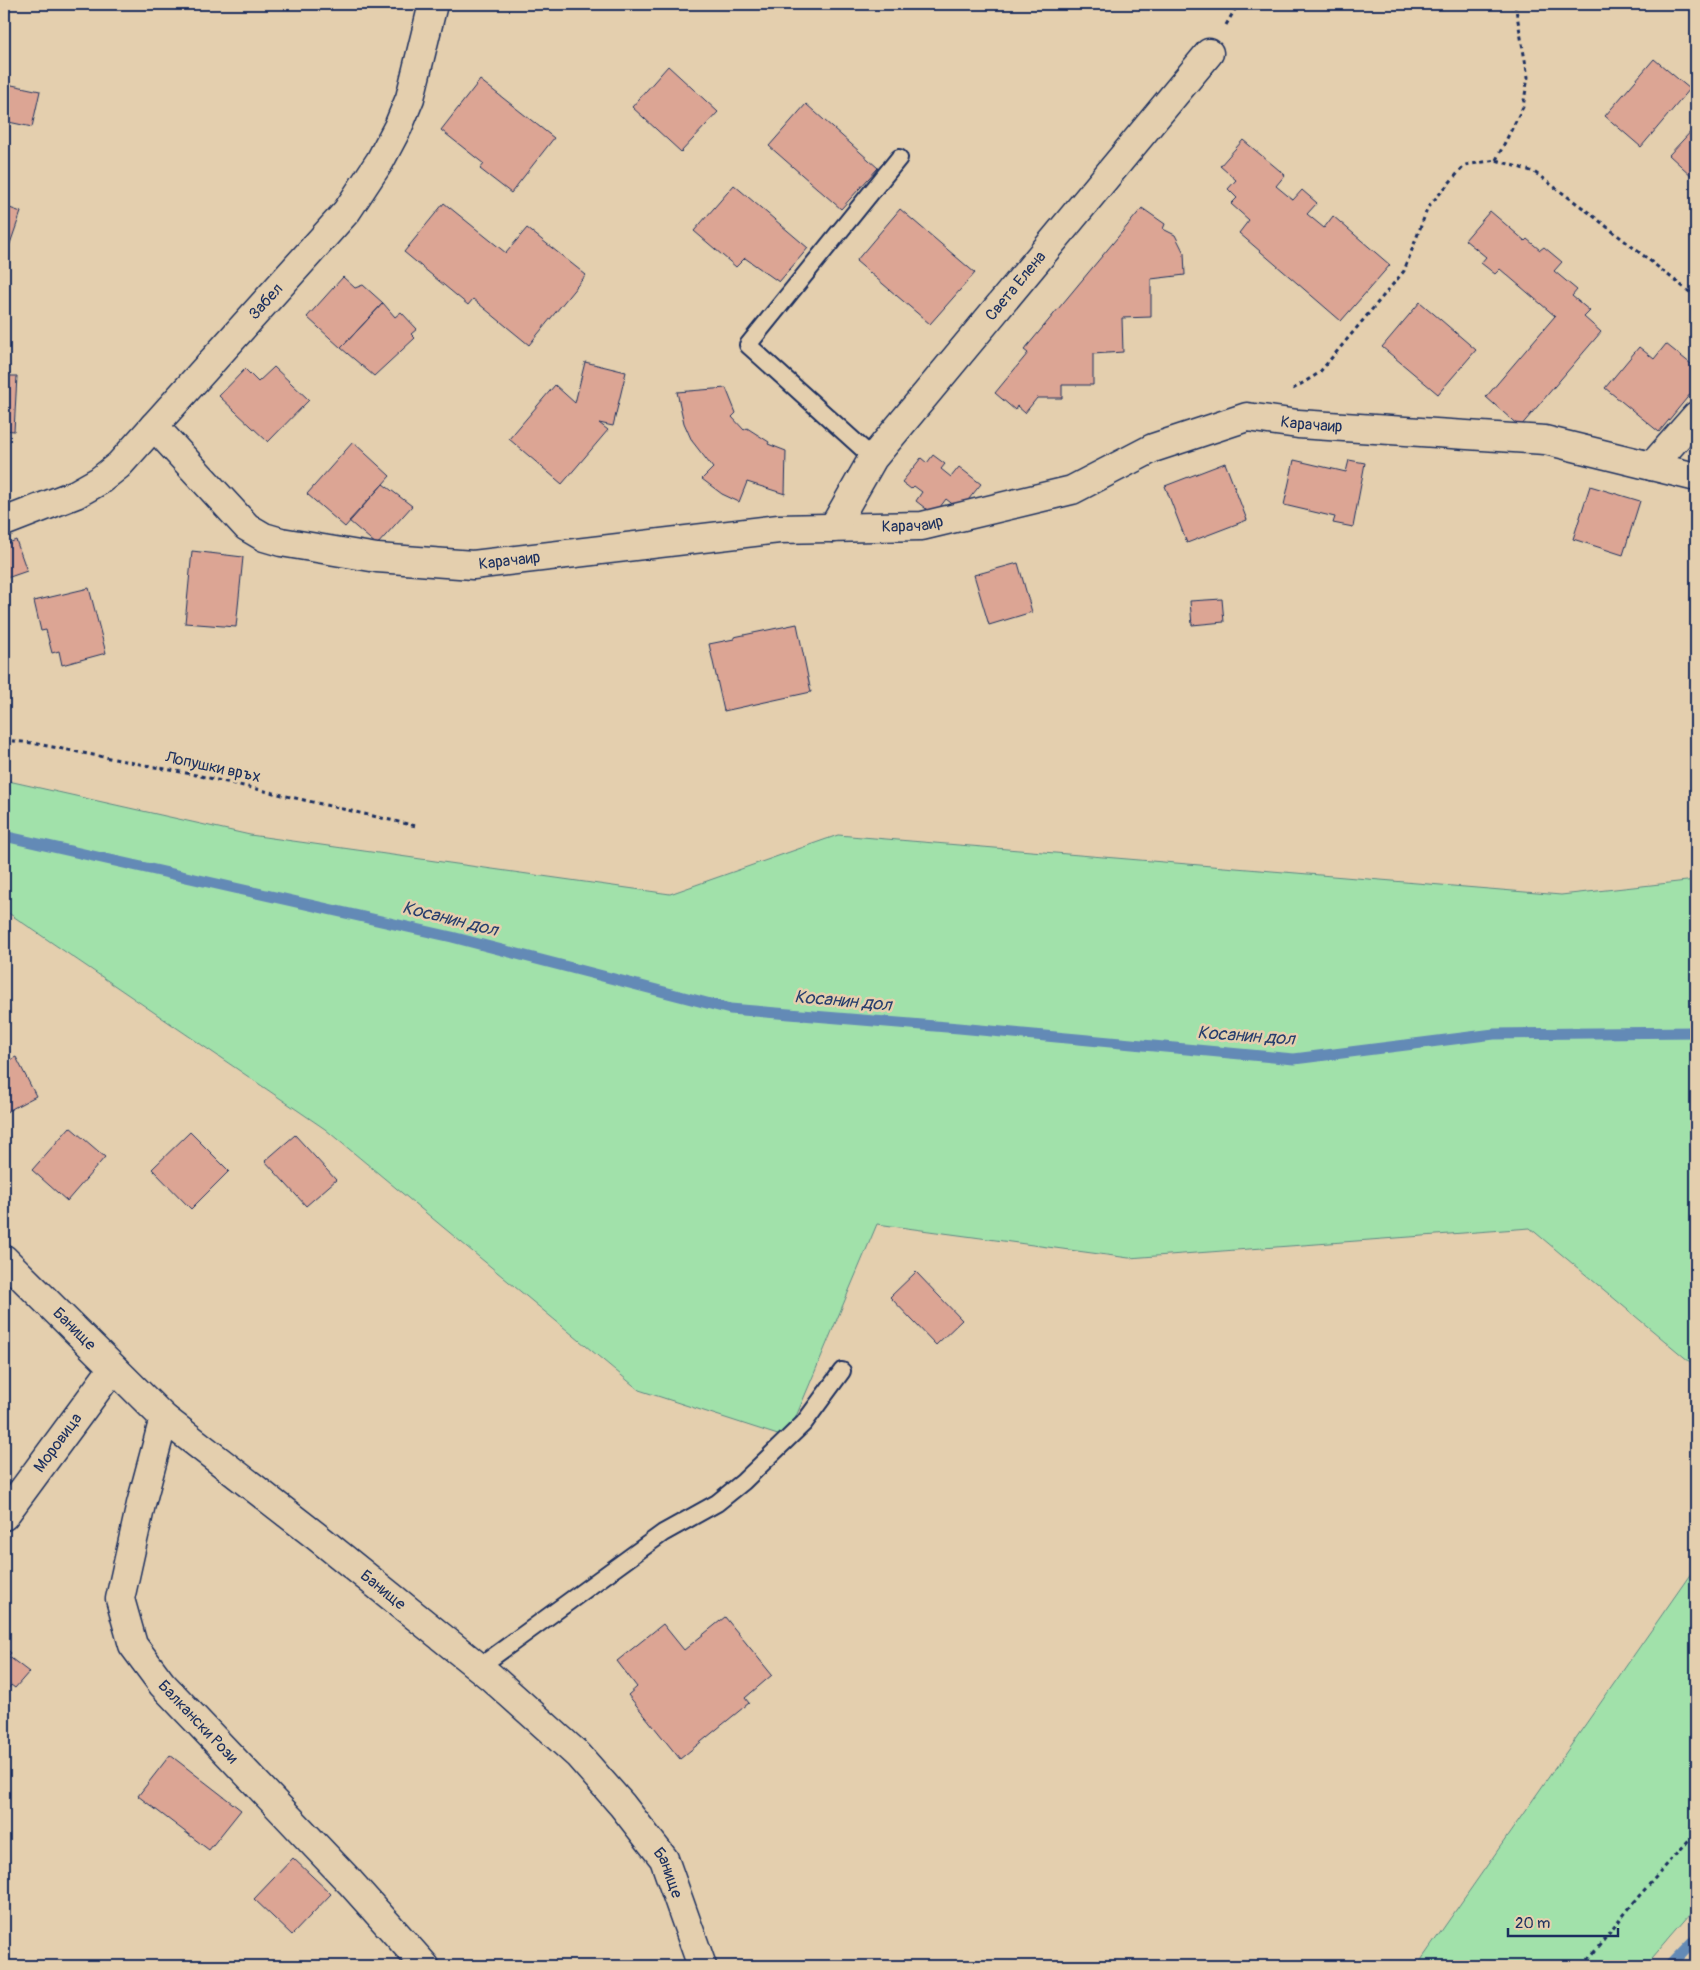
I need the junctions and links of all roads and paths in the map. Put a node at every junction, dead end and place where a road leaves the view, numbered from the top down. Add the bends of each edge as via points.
1 (434, 4) edge
2 (1515, 4) edge
3 (1209, 53) dead end
4 (899, 158) dead end
5 (1496, 160) junction
6 (1696, 297) edge
7 (1696, 416) edge
8 (1247, 417) junction
9 (154, 426) junction
10 (873, 458) junction
11 (1652, 466) junction
12 (1696, 477) edge
13 (4, 522) edge
14 (833, 528) junction
15 (4, 740) edge
16 (416, 826) dead end
17 (4, 1259) edge
18 (113, 1368) junction
19 (842, 1371) dead end
20 (164, 1418) junction
21 (4, 1516) edge
22 (479, 1667) junction
23 (1696, 1832) edge
24 (425, 1966) edge
25 (702, 1966) edge
26 (1583, 1966) edge

1 - 9 street, Забел via 420,66 398,127 347,211
2 - 5 path via 1528,77 1523,108
3 - 10 street, Света Елена
4 - 10 lane via 748,345
5 - 6 path via 1534,172
5 - 8 path via 1465,165 1428,207 1404,271 1319,373
7 - 11 street
8 - 11 street, Карачаир via 1298,424 1545,440
8 - 14 street, Карачаир via 1153,448 1072,490 922,526
9 - 13 street, Забел via 119,465 99,481 76,494
9 - 14 street, Карачаир via 247,526 281,542 377,558 473,565 779,529
10 - 14 street, Света Елена
11 - 12 street, Карачаир
15 - 16 path, Лопушки връх via 196,775
17 - 18 street, Банище
18 - 20 street, Банище
18 - 21 street, Моровица
19 - 22 lane via 804,1423 718,1503 663,1533
20 - 22 street, Банище
20 - 24 street, Балкански Рози via 120,1600 133,1645 162,1684
22 - 25 street, Банище via 578,1755 664,1859
23 - 26 path

